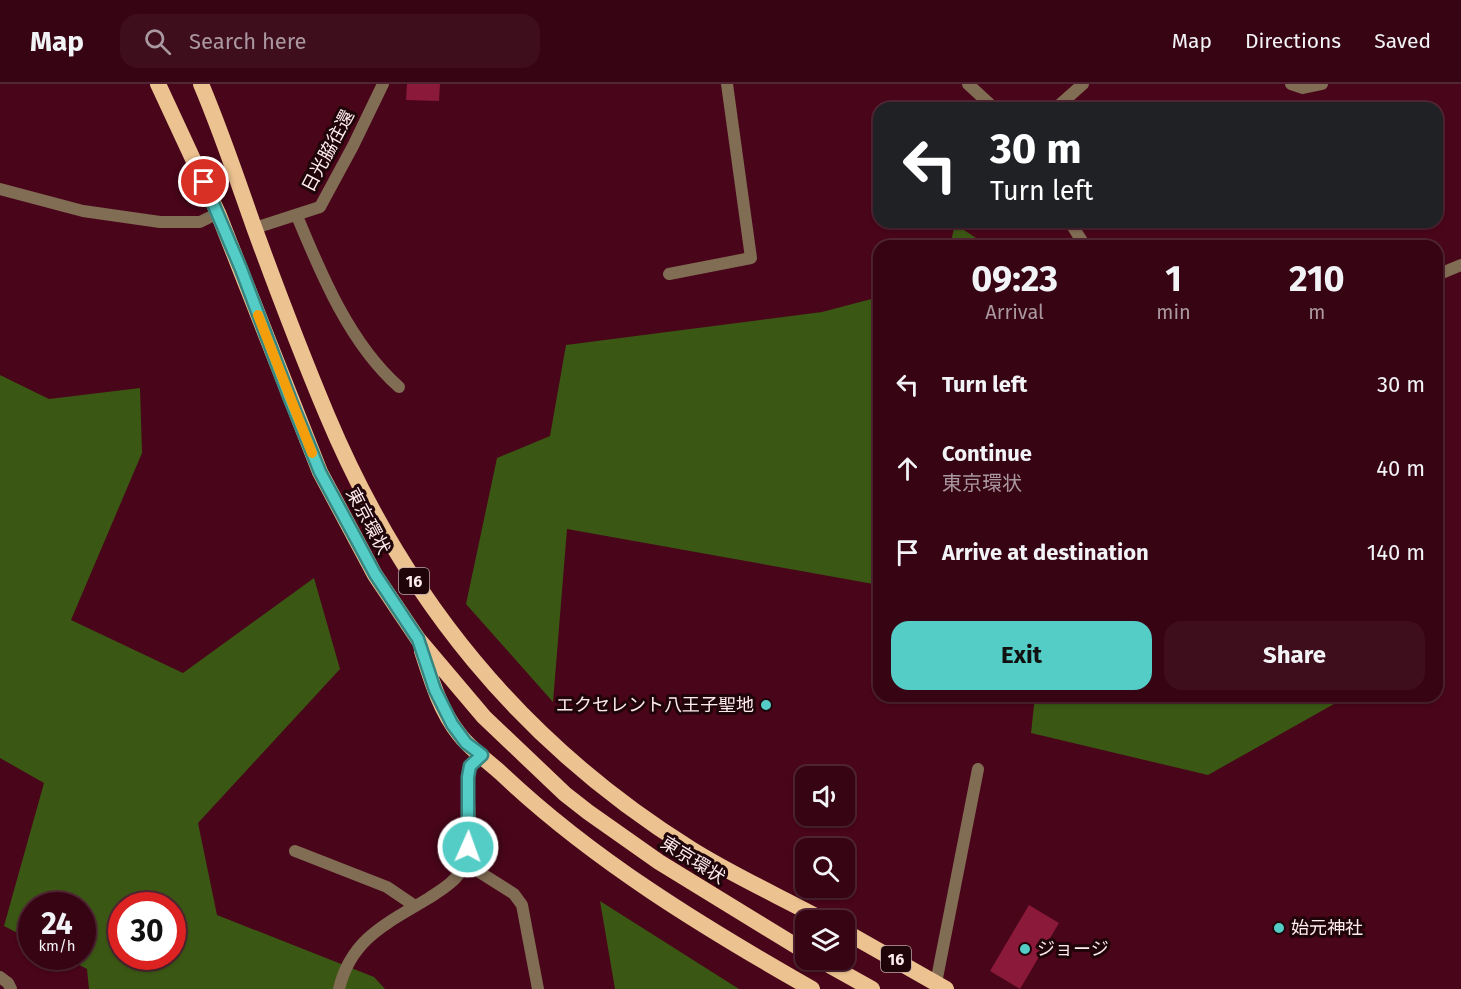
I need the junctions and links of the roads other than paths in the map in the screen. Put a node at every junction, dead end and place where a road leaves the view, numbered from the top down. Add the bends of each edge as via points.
1 (158, 84) edge
2 (201, 84) edge
3 (383, 84) edge
4 (727, 84) edge
5 (968, 84) edge
6 (1083, 84) edge
7 (1291, 84) edge
8 (1322, 84) edge
9 (988, 102) edge
10 (1063, 102) edge
11 (0, 189) edge
12 (218, 213) junction
13 (297, 216) junction
14 (255, 228) junction
15 (1461, 265) edge
16 (1443, 272) edge
17 (669, 274) dead end
18 (399, 387) dead end
19 (418, 639) junction
20 (482, 755) junction
21 (978, 769) dead end
22 (295, 851) dead end
23 (465, 863) junction
24 (415, 906) junction
25 (804, 910) edge
26 (855, 938) edge
27 (795, 945) edge
28 (837, 970) edge
29 (0, 977) edge
30 (937, 987) edge
31 (11, 989) edge
32 (339, 989) edge
33 (538, 989) edge
34 (812, 989) edge
35 (872, 989) edge

1 - 12 highway, 東京環状 / 16
2 - 14 highway, 東京環状 / 16
3 - 13 street, 日光脇往還 via 320,207
4 - 17 street via 751,258
5 - 9 street
6 - 10 street
7 - 8 street via 1303,88
11 - 12 street via 83,211 160,222 200,222
12 - 19 highway, 東京環状 / 16 via 320,472 375,574
13 - 14 street, 日光脇往還
13 - 18 street via 340,309 379,369
14 - 25 highway, 東京環状 / 16 via 349,466 398,556 456,640 546,738 626,805 691,849
15 - 16 street
19 - 20 highway via 435,690 452,724 466,743
19 - 27 highway, 東京環状 / 16 via 501,735 572,800 659,862
20 - 23 street via 470,766 468,777
20 - 34 highway via 537,806 615,866
21 - 30 street
22 - 24 street via 387,887
23 - 24 street via 447,887
23 - 33 street via 522,904
24 - 32 street via 362,942
26 - 30 highway, 16
28 - 35 highway, 16
29 - 31 street

